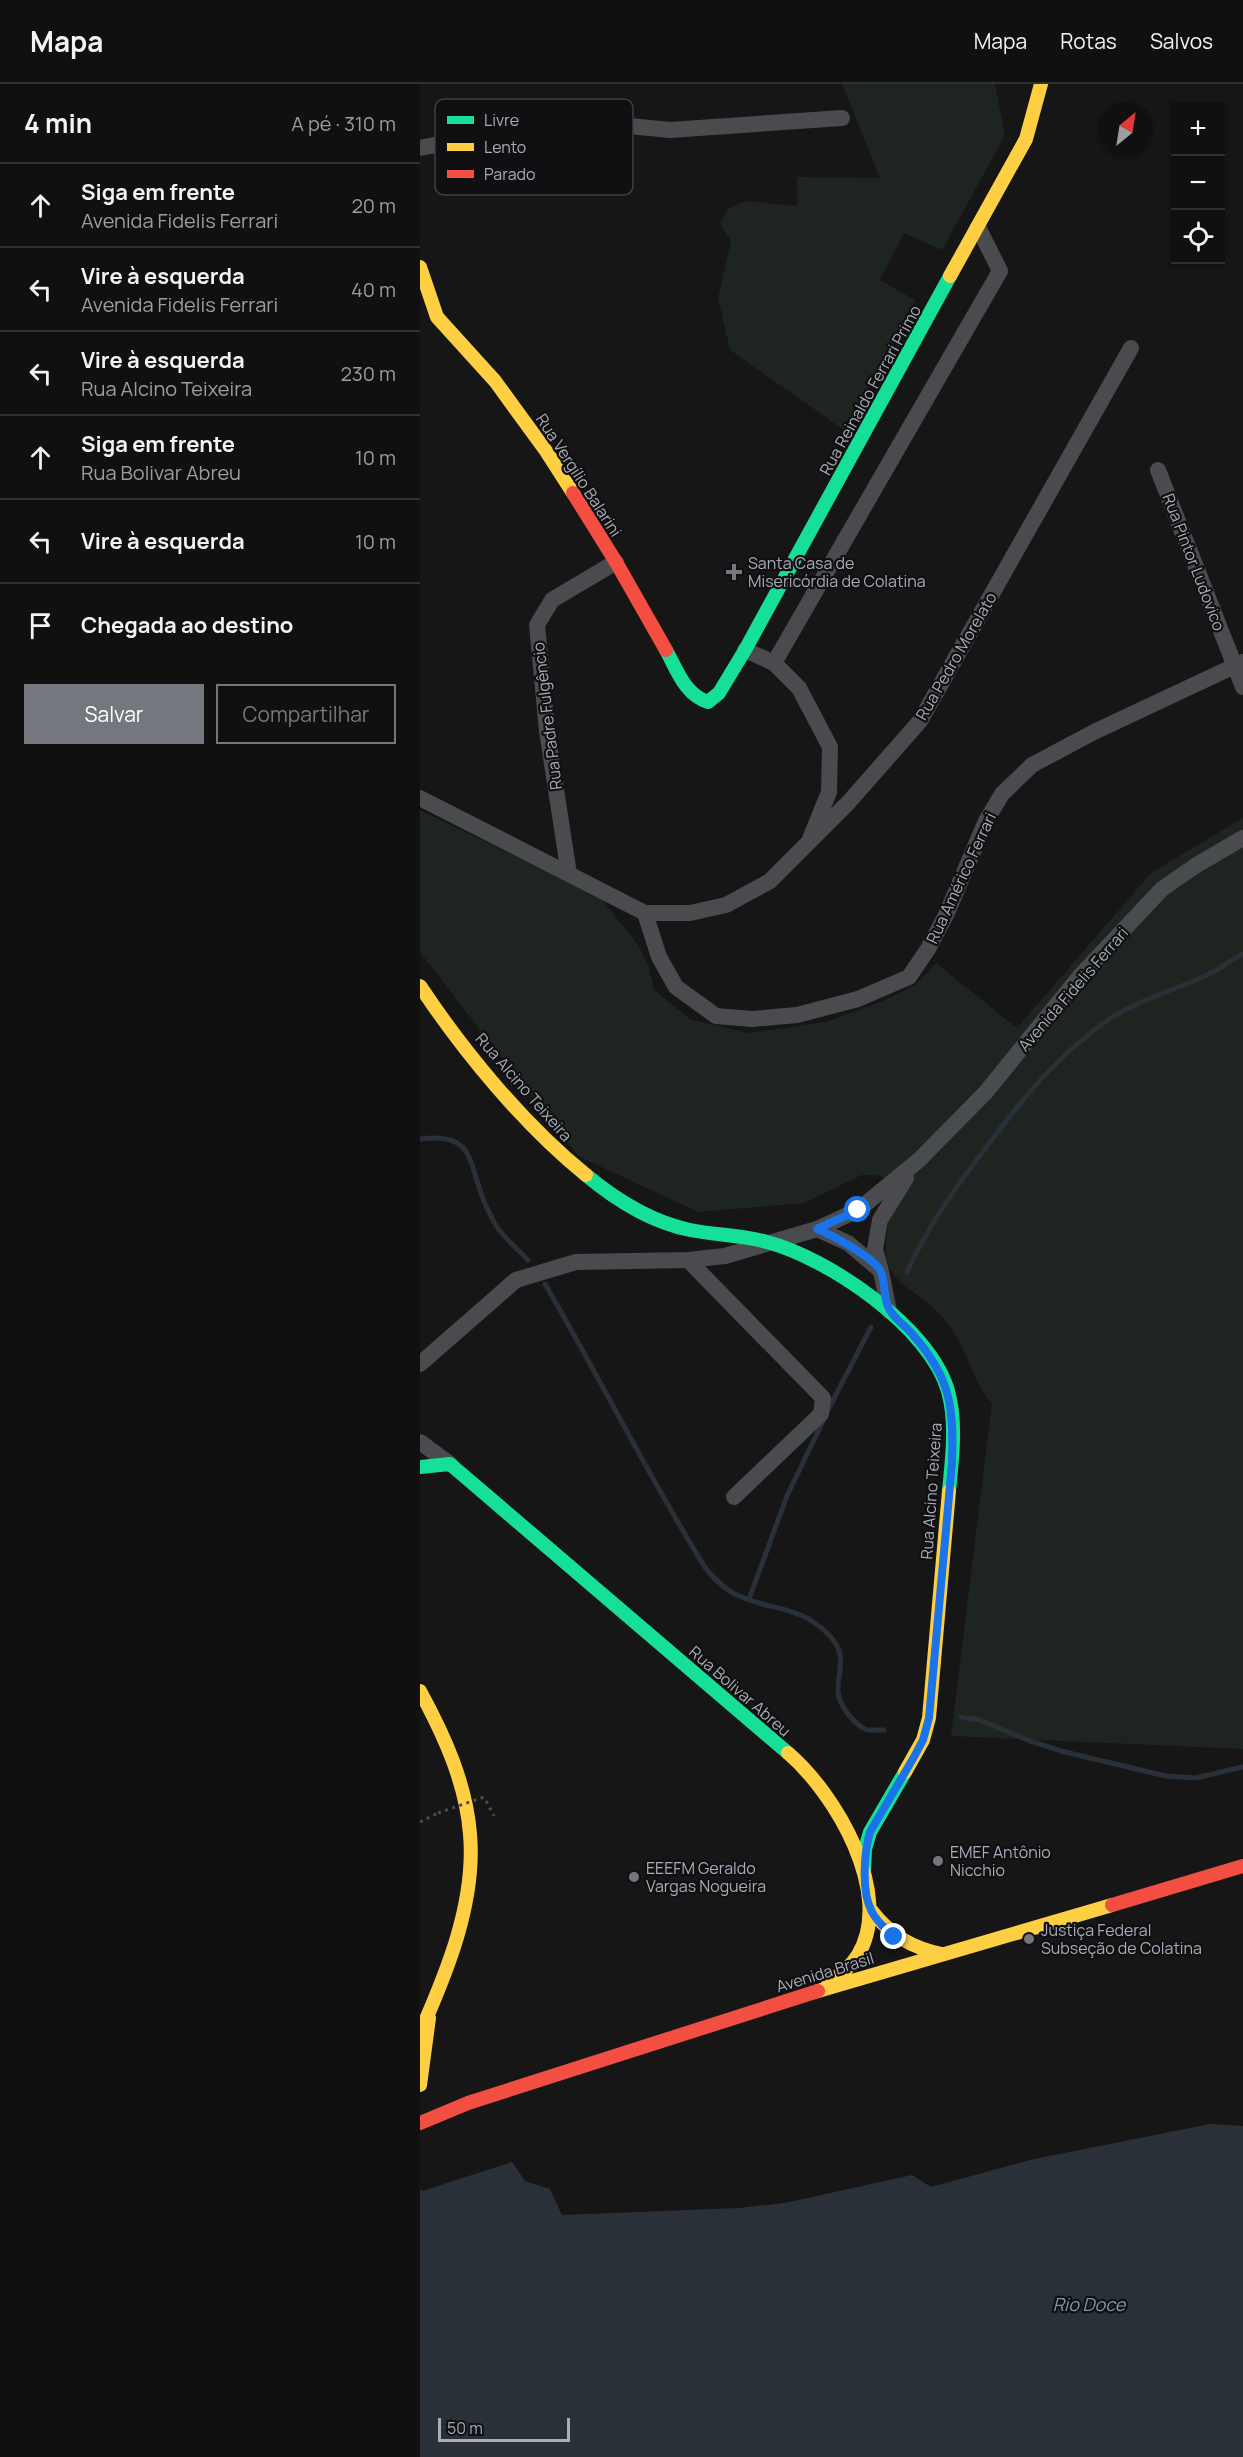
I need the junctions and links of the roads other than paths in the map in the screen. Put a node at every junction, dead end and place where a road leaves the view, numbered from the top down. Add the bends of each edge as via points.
1 (1041, 84) edge
2 (842, 118) dead end
3 (633, 126) edge
4 (435, 144) edge
5 (420, 147) edge
6 (978, 227) junction
7 (420, 267) edge
8 (1131, 348) dead end
9 (1158, 470) dead end
10 (616, 562) junction
11 (745, 650) junction
12 (774, 663) junction
13 (1239, 663) edge
14 (1243, 687) edge
15 (708, 702) joint
16 (420, 798) edge
17 (1243, 838) edge
18 (806, 848) junction
19 (568, 874) junction
20 (645, 912) junction
21 (420, 986) edge
22 (919, 1160) junction
23 (817, 1229) junction
24 (767, 1242) junction
25 (688, 1260) junction
26 (881, 1271) junction
27 (889, 1311) junction
28 (420, 1364) edge
29 (420, 1442) edge
30 (450, 1464) junction
31 (420, 1467) edge
32 (734, 1497) dead end
33 (420, 1691) edge
34 (1243, 1866) edge
35 (864, 1872) junction
36 (871, 1910) junction
37 (944, 1954) junction
38 (811, 1993) junction
39 (429, 2013) junction
40 (420, 2032) edge
41 (420, 2085) edge
42 (426, 2100) edge
43 (468, 2103) junction
44 (420, 2123) edge

1 - 6 main road, Rua Reinaldo Ferrari Primo via 1026,139
2 - 3 street via 670,130
4 - 5 street
6 - 11 main road, Rua Reinaldo Ferrari Primo
6 - 12 street via 1000,271
7 - 10 main road, Rua Vergílio Balarini via 437,317 495,381
8 - 18 street, Rua Pedro Morelato via 920,721
9 - 13 street, Rua Pintor Ludovico
10 - 15 main road, Rua Vergílio Balarini via 688,690
10 - 19 street, Rua Padre Fulgêncio via 552,600 537,625 547,731
11 - 12 street
11 - 15 main road, Rua Reinaldo Ferrari Primo via 719,693
12 - 18 street via 800,688 830,747 829,792
13 - 14 street, Rua Pintor Ludovico
13 - 20 street, Rua Américo Ferrari via 1032,765 1002,795 992,812 946,915 909,977 858,999 797,1015 752,1019 716,1016 676,987 659,957
16 - 19 street
17 - 22 street, Avenida Fidelis Ferrari via 1162,889 1080,976 986,1092
18 - 20 street, Rua Pedro Morelato via 770,881 726,905 690,913
19 - 20 street
21 - 24 main road, Rua Alcino Teixeira via 542,1136 593,1183 663,1223
22 - 23 street, Avenida Fidelis Ferrari via 858,1210
22 - 26 street, Avenida Fidelis Ferrari via 880,1220 875,1249
23 - 24 street, Avenida Fidelis Ferrari
23 - 26 street via 848,1243
24 - 25 street, Avenida Fidelis Ferrari via 725,1256
24 - 27 main road, Rua Alcino Teixeira via 831,1270
25 - 28 street, Avenida Fidelis Ferrari via 576,1262 516,1280
25 - 32 street via 823,1398 821,1414
26 - 27 street, Avenida Fidelis Ferrari
27 - 35 main road, Rua Alcino Teixeira via 932,1359 944,1381 954,1428 929,1718 923,1740 870,1832
29 - 30 street
30 - 31 main road
30 - 35 main road, Rua Bolivar Abreu via 801,1764 843,1822
33 - 39 main road via 459,1781 471,1851 458,1932
34 - 37 main road, Avenida Brasil
35 - 36 main road, Rua Bolivar Abreu
36 - 37 main road via 894,1937 909,1946
36 - 38 main road, Rua Bolivar Abreu via 861,1953 840,1976
37 - 38 main road, Avenida Brasil
38 - 43 main road, Avenida Brasil
39 - 40 main road
39 - 41 main road
42 - 43 main road via 447,2108
43 - 44 main road, Avenida Brasil

